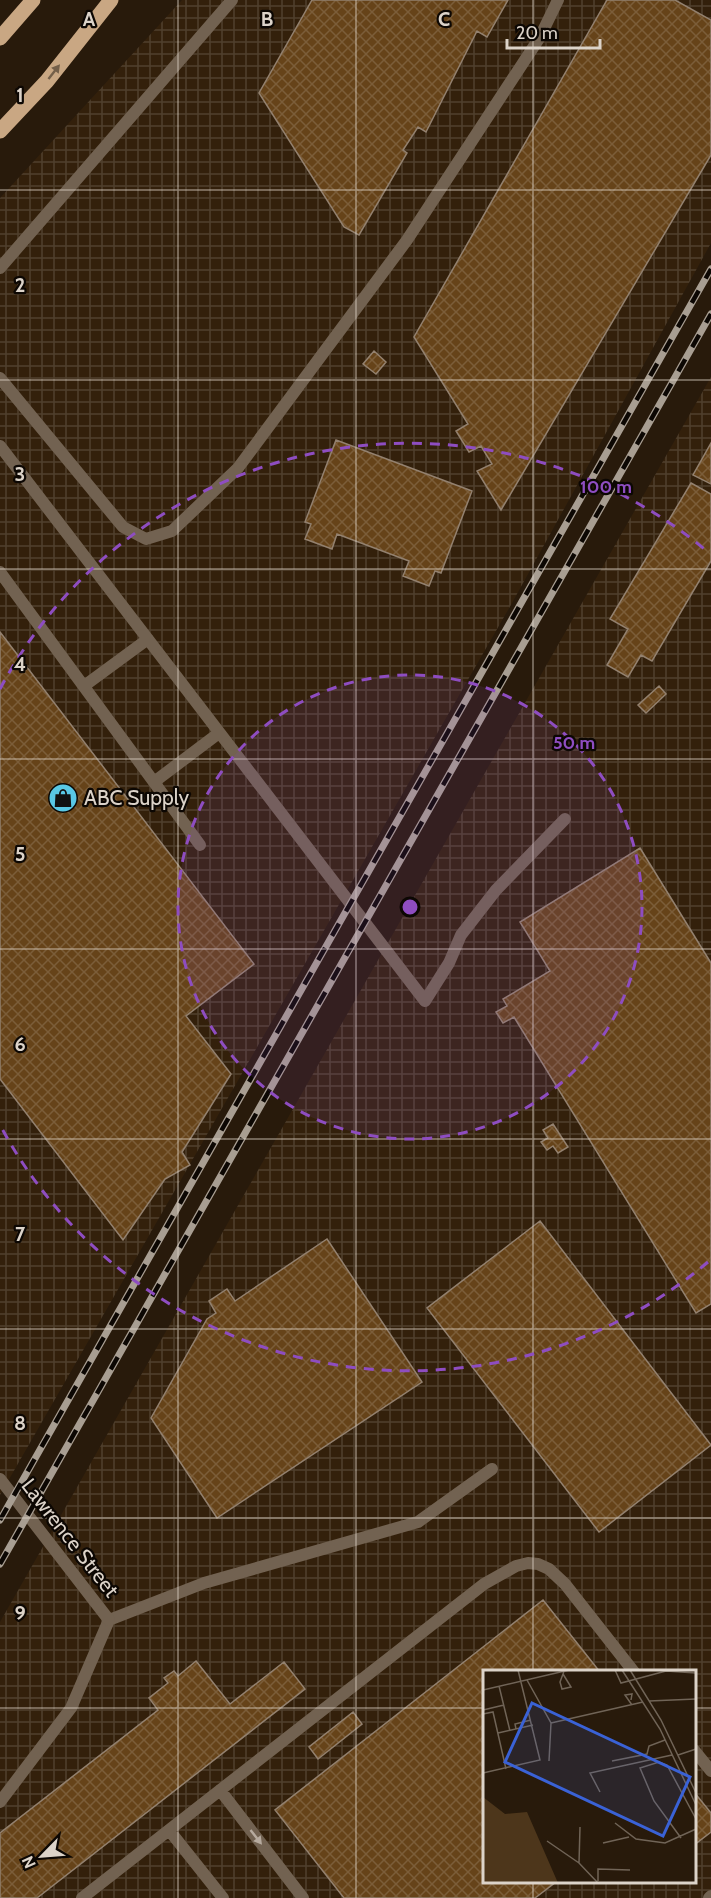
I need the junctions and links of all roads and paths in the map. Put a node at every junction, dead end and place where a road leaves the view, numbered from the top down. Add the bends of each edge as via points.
1 (33, 0) edge
2 (111, 0) edge
3 (232, 0) edge
4 (558, 0) edge
5 (0, 38) edge
6 (0, 131) edge
7 (0, 268) edge
8 (0, 378) edge
9 (0, 446) edge
10 (0, 572) edge
11 (148, 639) junction
12 (84, 686) junction
13 (219, 733) junction
14 (154, 782) junction
15 (565, 819) dead end
16 (200, 844) dead end
17 (492, 1469) dead end
18 (0, 1479) edge
19 (110, 1620) junction
20 (633, 1670) edge
21 (696, 1752) edge
22 (711, 1771) edge
23 (220, 1790) junction
24 (0, 1802) edge
25 (169, 1830) junction
26 (82, 1898) edge
27 (223, 1898) edge
28 (303, 1898) edge

1 - 5 main road
6 -> 2 main road via 47,81
3 - 7 street
4 - 8 street via 540,37 407,240 238,468 172,531 146,539 123,527
9 - 11 street
10 - 12 street
11 - 12 street
11 - 13 street
12 - 14 street
13 - 14 street
13 - 15 street via 425,1001 461,935 496,890
14 - 16 street
17 - 19 street via 418,1522 204,1583
18 - 19 street, Lawrence Street
19 - 24 street via 70,1708
20 - 23 street via 549,1569 528,1563 516,1566 484,1584
21 - 22 street
23 - 25 street
23 -> 28 street
25 - 26 street
25 - 27 street

